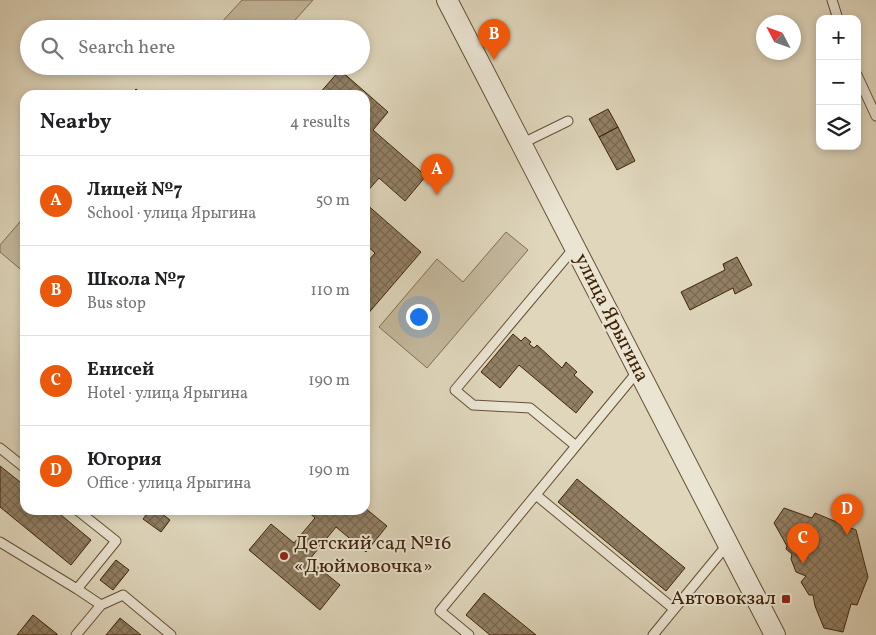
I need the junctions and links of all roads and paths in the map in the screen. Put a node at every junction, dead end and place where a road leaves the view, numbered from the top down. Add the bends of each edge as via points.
1 (447, 0) edge
2 (832, 0) edge
3 (837, 15) edge
4 (861, 84) edge
5 (876, 116) edge
6 (568, 121) dead end
7 (521, 144) junction
8 (575, 247) junction
9 (638, 371) junction
10 (576, 446) junction
11 (0, 448) edge
12 (20, 464) edge
13 (536, 495) junction
14 (83, 515) edge
15 (0, 542) edge
16 (727, 545) junction
17 (77, 589) junction
18 (101, 605) junction
19 (674, 609) junction
20 (76, 635) edge
21 (171, 635) edge
22 (468, 635) edge
23 (653, 635) edge
24 (774, 635) edge

1 - 7 street, улица Ярыгина
2 - 3 lane
4 - 5 lane
6 - 7 lane
7 - 8 street, улица Ярыгина
8 - 9 street, улица Ярыгина
8 - 10 lane via 455,390 473,405 530,408
9 - 10 lane
9 - 16 street, улица Ярыгина
10 - 13 lane
11 - 12 lane
13 - 19 lane
13 - 22 lane via 440,611
14 - 17 lane via 116,541
15 - 17 lane
16 - 19 lane
16 - 24 street, улица Ярыгина
17 - 18 lane
18 - 20 lane
18 - 21 lane via 123,595
19 - 23 lane

